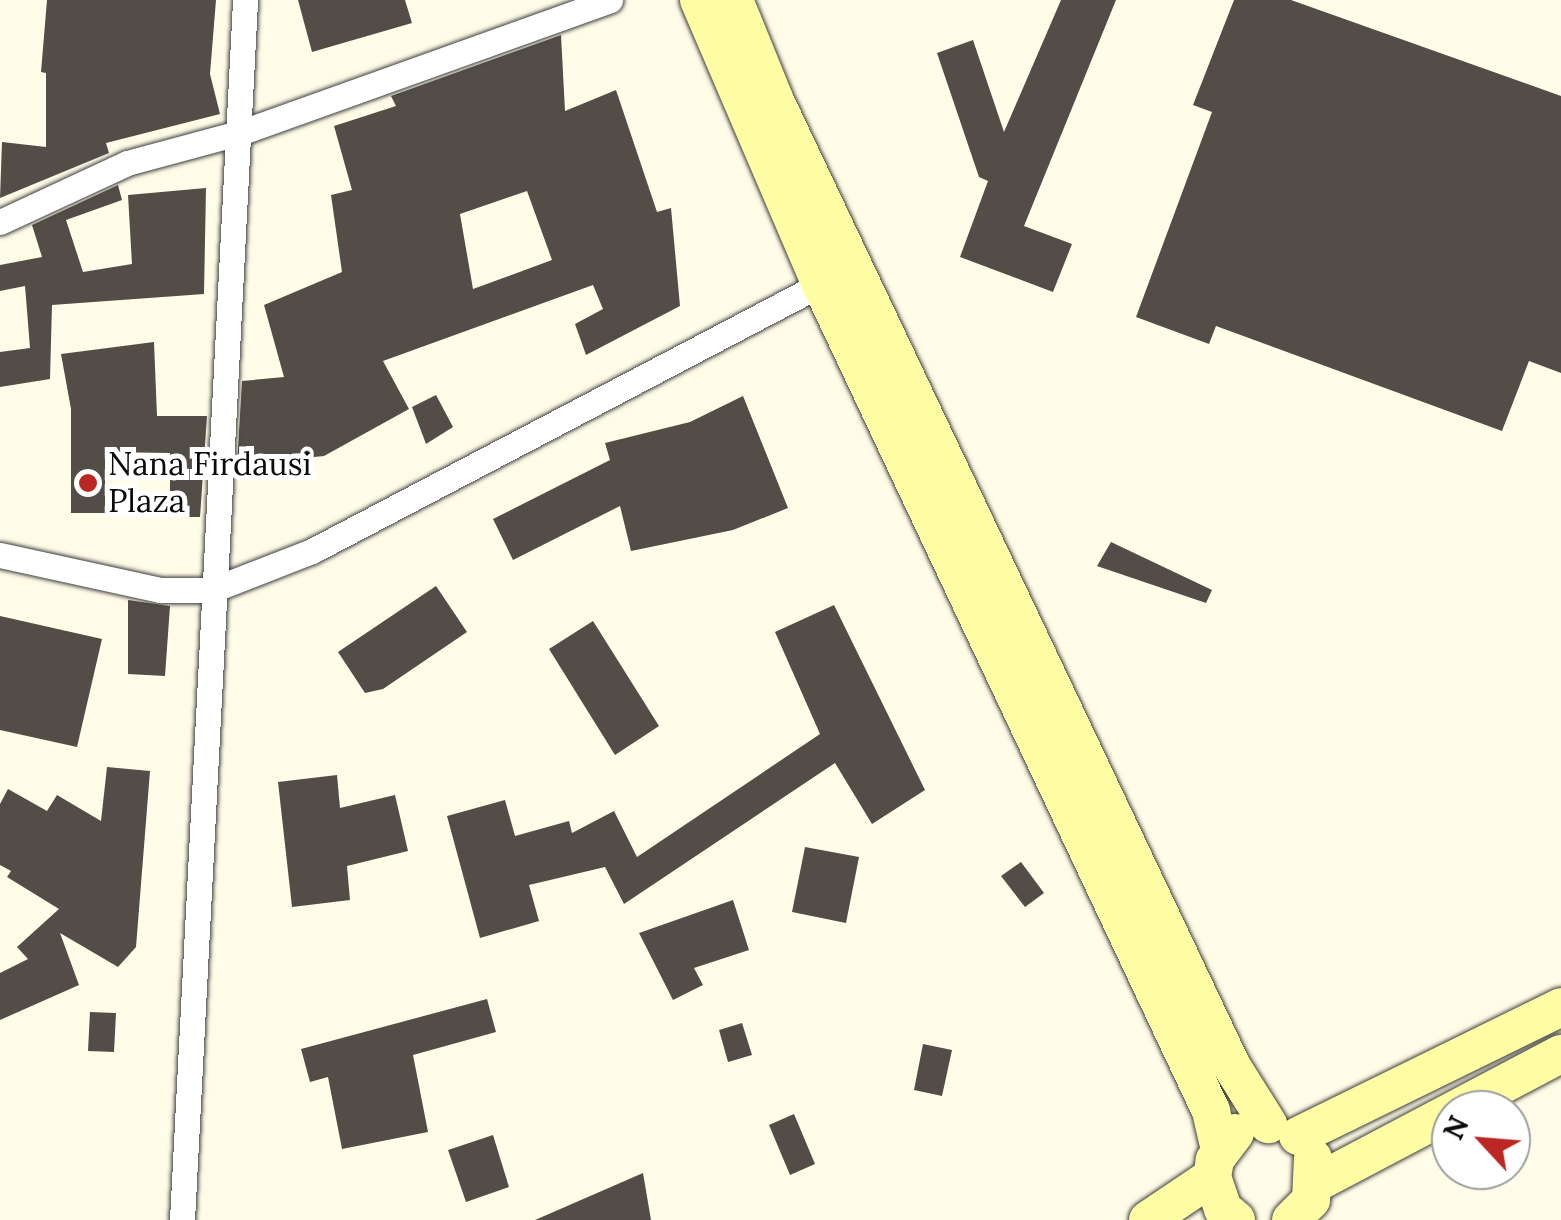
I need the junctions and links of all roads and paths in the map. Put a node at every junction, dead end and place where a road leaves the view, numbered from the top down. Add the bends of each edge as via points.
1 (245, 0) edge
2 (610, 0) edge
3 (699, 0) edge
4 (734, 0) edge
5 (242, 132) junction
6 (0, 222) edge
7 (821, 284) junction
8 (0, 555) edge
9 (212, 590) junction
10 (1561, 1007) edge
11 (1561, 1054) edge
12 (1283, 1130) junction
13 (1216, 1163) junction
14 (1308, 1206) edge
15 (182, 1220) edge
16 (1148, 1220) edge
17 (1236, 1220) edge

1 - 5 street
2 - 5 street
3 - 7 street
4 - 12 street via 775,102 1230,1064
5 - 6 street via 127,163
5 - 9 street
7 - 9 street via 312,552
7 - 13 street via 1211,1111
8 - 9 street via 160,590
9 - 15 street
10 - 12 street
11 - 14 street
12 - 13 street via 1235,1133
12 - 14 street via 1310,1150
13 - 16 street
13 - 17 street via 1223,1209

